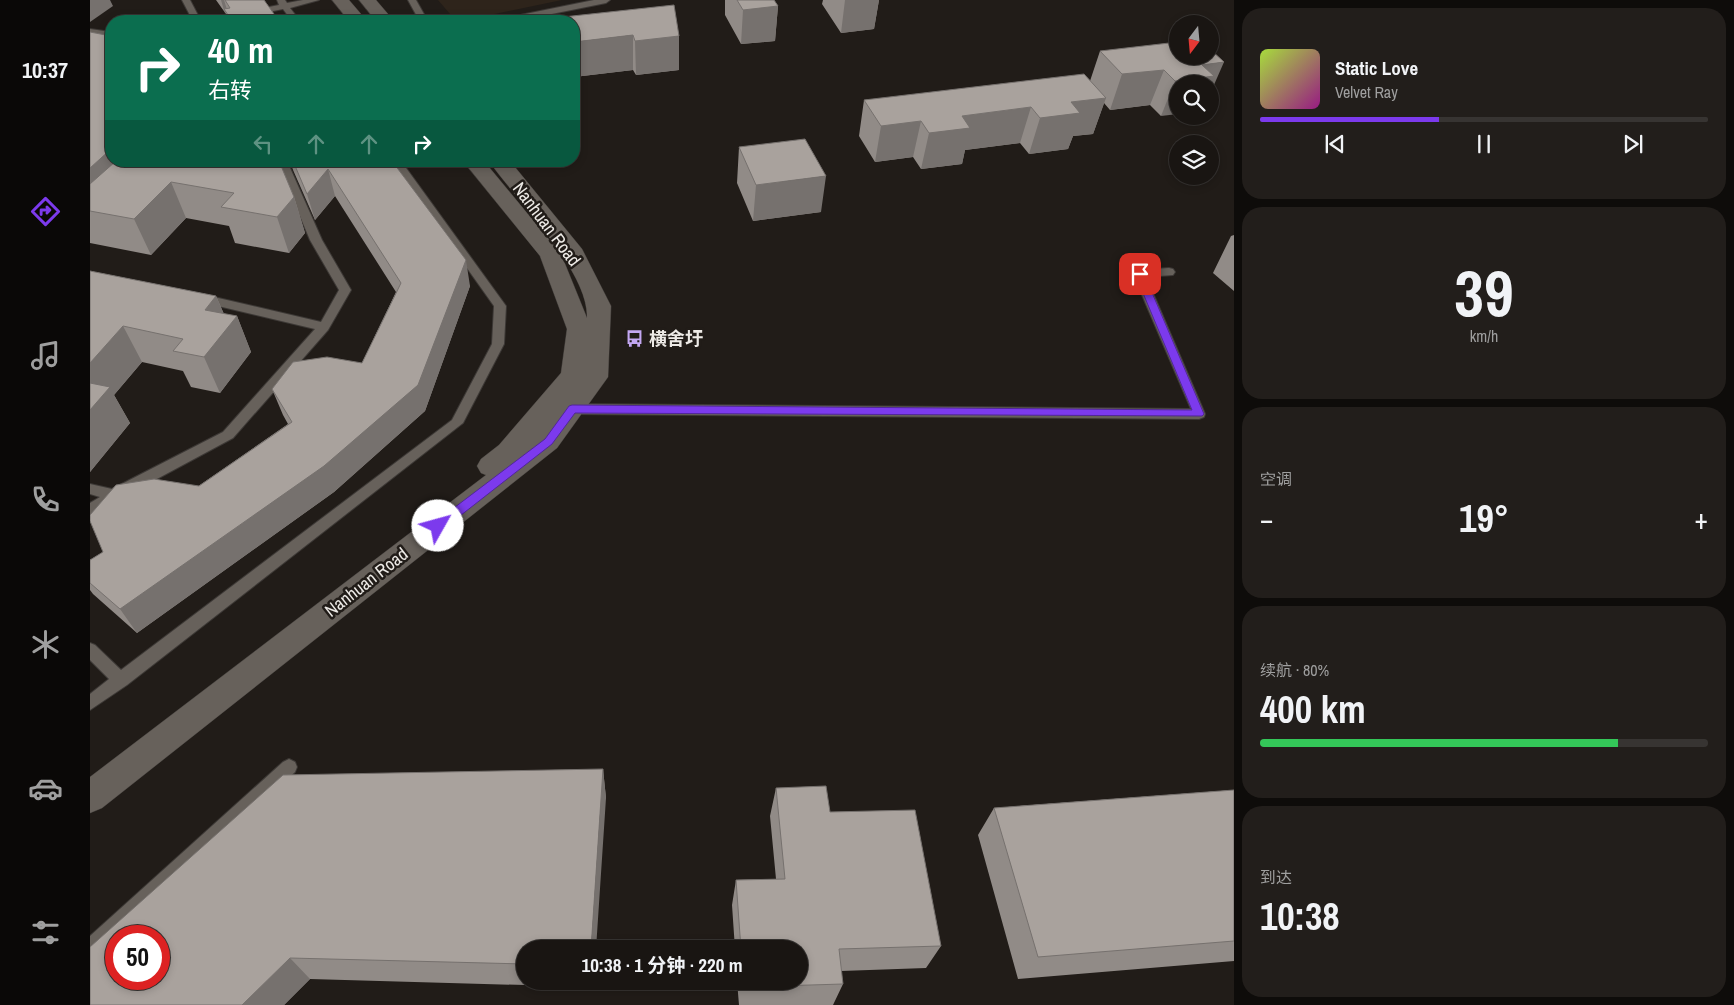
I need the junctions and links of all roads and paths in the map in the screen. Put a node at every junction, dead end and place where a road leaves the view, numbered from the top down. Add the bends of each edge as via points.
1 (186, 0) edge
2 (315, 0) edge
3 (340, 0) edge
4 (367, 0) edge
5 (412, 0) edge
6 (606, 0) edge
7 (283, 3) edge
8 (194, 15) edge
9 (237, 15) edge
10 (292, 15) edge
11 (353, 15) edge
12 (380, 15) edge
13 (422, 15) edge
14 (535, 15) edge
15 (90, 32) edge
16 (105, 34) edge
17 (285, 167) edge
18 (400, 167) edge
19 (478, 167) edge
20 (503, 167) edge
21 (1169, 272) dead end
22 (193, 296) edge
23 (324, 327) junction
24 (572, 409) junction
25 (90, 489) edge
26 (113, 495) junction
27 (90, 510) edge
28 (90, 650) edge
29 (121, 680) junction
30 (90, 703) edge
31 (289, 767) dead end
32 (90, 774) edge
33 (90, 797) edge
34 (90, 948) edge

1 - 8 lane
2 - 7 lane
3 - 11 main road
4 - 12 main road
5 - 13 lane
6 - 14 lane
7 - 9 lane
7 - 10 lane
15 - 16 lane
17 - 23 lane via 316,240 345,290
18 - 29 lane via 500,306 498,344 457,423
19 - 32 main road, Nanhuan Road via 550,254 579,329 573,376 508,452
20 - 24 main road, Nanhuan Road via 574,254 599,306 596,377
21 - 24 lane via 1140,274 1199,414
22 - 23 lane
23 - 26 lane via 228,435
24 - 33 main road, Nanhuan Road via 548,441
25 - 26 lane
26 - 27 lane
28 - 29 lane
29 - 30 lane
31 - 34 lane

